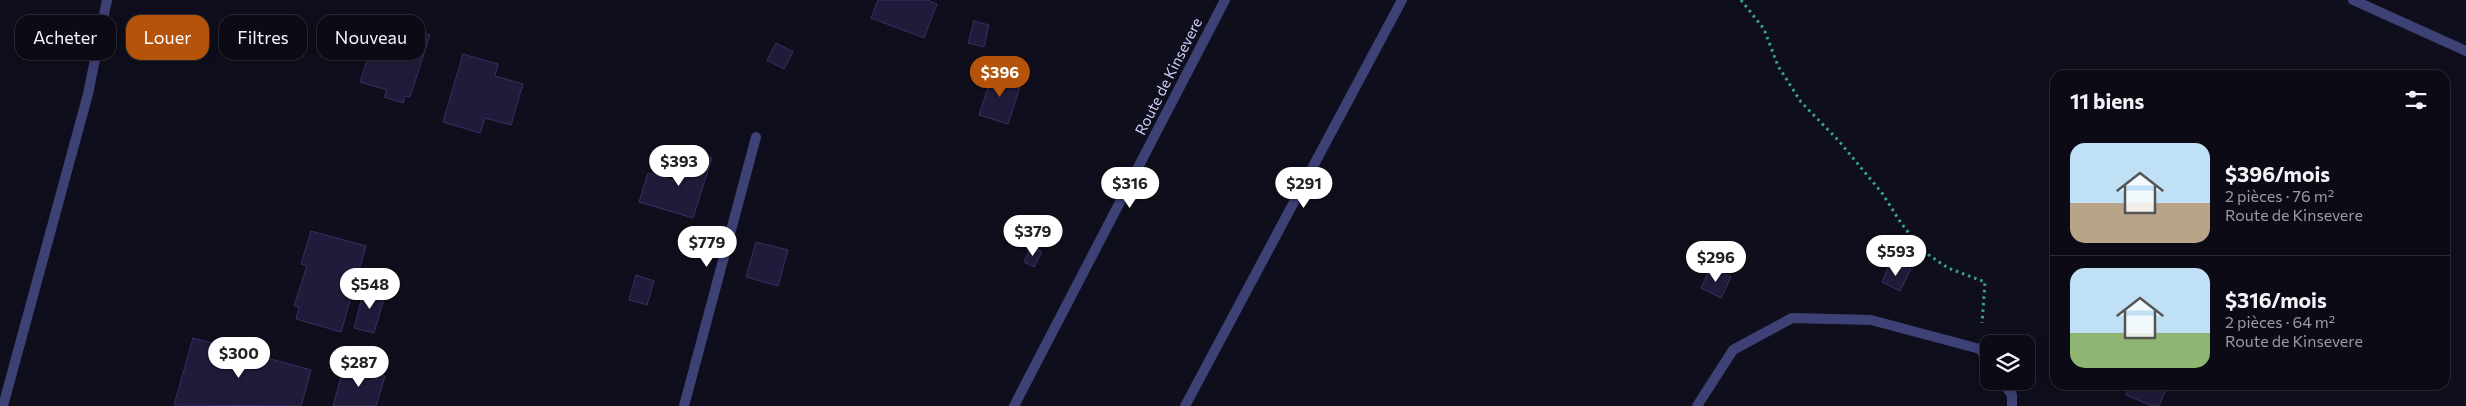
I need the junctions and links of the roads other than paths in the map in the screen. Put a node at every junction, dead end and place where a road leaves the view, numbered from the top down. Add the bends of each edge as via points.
1 (107, 0) edge
2 (1225, 0) edge
3 (1402, 0) edge
4 (2353, 0) edge
5 (2466, 51) edge
6 (756, 137) dead end
7 (1980, 349) edge
8 (2009, 390) edge
9 (4, 406) edge
10 (684, 406) edge
11 (1014, 406) edge
12 (1185, 406) edge
13 (1697, 406) edge
14 (2012, 406) edge

1 - 9 street via 88,94
2 - 11 street, Route de Kinsevere
3 - 12 street
4 - 5 street
6 - 10 street
7 - 13 street via 1871,320 1792,318 1733,350
8 - 14 street

